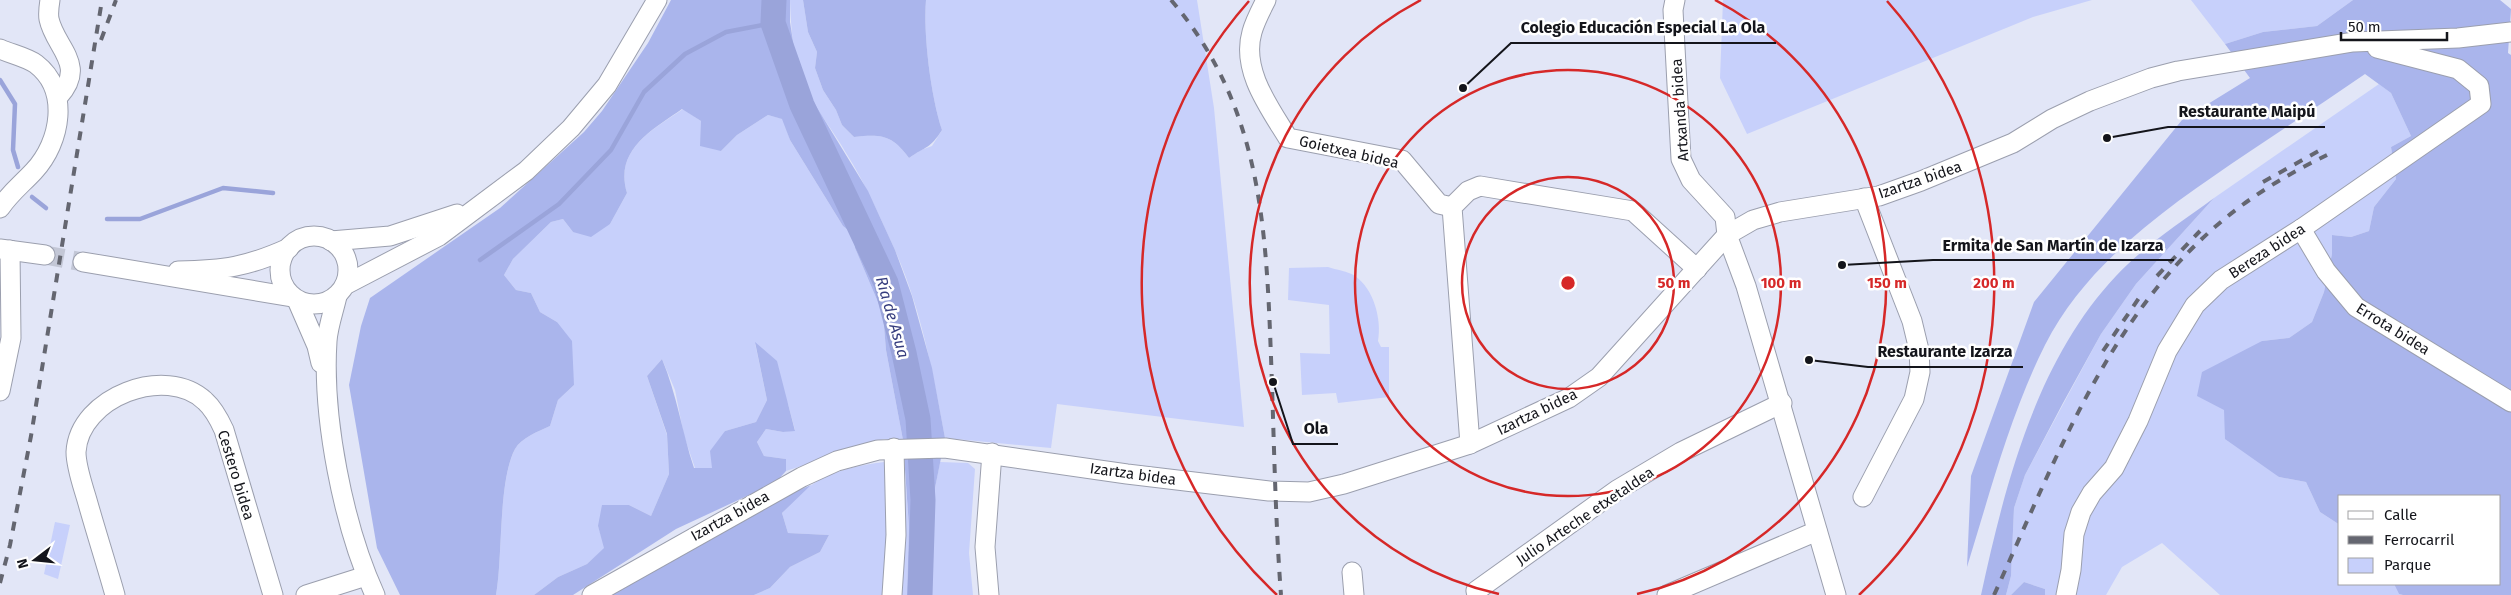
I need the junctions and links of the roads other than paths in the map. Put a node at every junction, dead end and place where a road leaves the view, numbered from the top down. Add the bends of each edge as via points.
1 (50, 0) edge
2 (657, 0) edge
3 (1266, 0) edge
4 (1675, 0) edge
5 (2511, 32) edge
6 (2353, 42) junction
7 (0, 49) edge
8 (58, 97) junction
9 (1864, 198) junction
10 (475, 207) junction
11 (1452, 207) junction
12 (0, 208) edge
13 (2300, 229) junction
14 (1727, 235) junction
15 (331, 241) junction
16 (289, 248) junction
17 (5, 250) edge
18 (45, 255) tunnel mouth
19 (83, 262) tunnel mouth
20 (1697, 269) junction
21 (147, 272) junction
22 (341, 290) junction
23 (294, 298) junction
24 (325, 379) junction
25 (0, 391) edge
26 (2511, 402) edge
27 (1782, 403) junction
28 (1470, 444) junction
29 (897, 448) junction
30 (992, 453) junction
31 (1864, 497) dead end
32 (1817, 530) junction
33 (1352, 572) dead end
34 (366, 576) junction
35 (115, 595) edge
36 (273, 595) edge
37 (306, 595) edge
38 (374, 595) edge
39 (592, 595) edge
40 (892, 595) edge
41 (989, 595) edge
42 (1354, 595) edge
43 (1477, 595) edge
44 (1667, 595) edge
45 (1836, 595) edge
46 (2066, 595) edge

1 - 8 street via 49,19 69,61 70,72 64,91
2 - 10 street via 607,85 571,128 526,171
3 - 11 street, Goietxea bidea via 1252,33 1250,61 1264,100 1288,138 1402,160 1439,204
4 - 14 street, Artxanda bidea via 1681,159 1691,180 1725,217
5 - 6 street, Izartza bidea via 2458,38
6 - 9 street, Izartza bidea via 2219,63 2151,78 2082,105 1975,160 1879,196
6 - 13 street, Bereza bidea via 2458,69 2478,86 2481,104
7 - 8 street via 34,63 46,73
8 - 12 street via 58,121 46,154
9 - 14 street, Izartza bidea via 1780,212 1753,220
9 - 31 street via 1912,321 1920,372 1914,399
10 - 15 street via 390,236
10 - 22 street via 439,236
11 - 20 street via 1468,191 1480,186 1633,211
11 - 28 street
13 - 26 street, Errota bidea via 2326,271 2356,308
13 - 46 street, Bereza bidea via 2221,280 2195,305 2166,351 2138,421 2114,468 2092,493 2081,512 2074,534
14 - 20 street, Izartza bidea
14 - 27 street
15 - 16 street via 323,237 304,238
15 - 22 street via 345,256 348,265
16 - 21 street via 230,269
16 - 23 street via 283,257 281,278
17 - 18 street
17 - 25 street via 11,338
19 - 21 street
20 - 28 street, Izartza bidea via 1587,387
21 - 23 street
22 - 23 street via 328,302 317,304
22 - 24 street via 327,338
23 - 24 street via 317,346
24 - 34 street via 346,510
27 - 32 street
27 - 43 street, Julio Arteche etxetaldea via 1681,452 1617,490 1476,591
28 - 30 street, Izartza bidea via 1344,484 1298,493 1127,474
29 - 30 street, Izartza bidea via 945,448
29 - 39 street, Izartza bidea via 837,461 802,476
29 - 40 street
30 - 41 street via 985,547
32 - 44 street
32 - 45 street
33 - 42 street
34 - 37 street
34 - 38 street
35 - 36 street, Cestero bidea via 76,453 85,422 104,403 147,387 163,385 205,400 217,415

